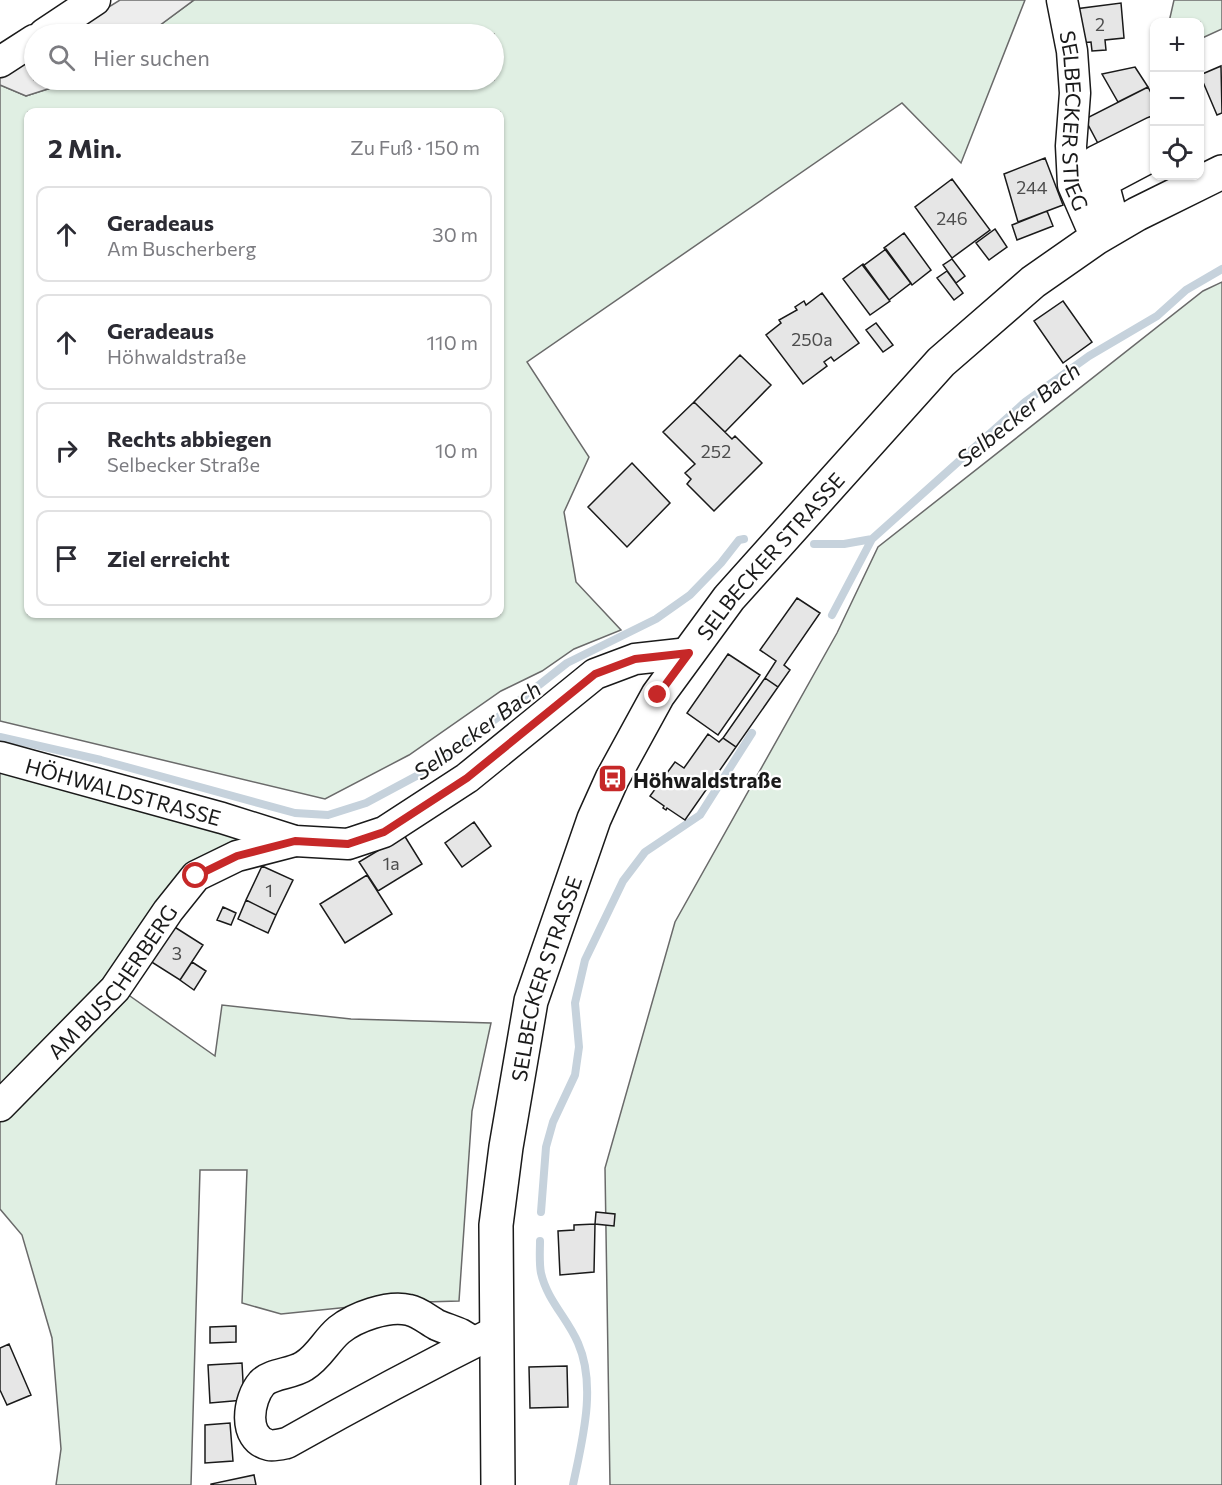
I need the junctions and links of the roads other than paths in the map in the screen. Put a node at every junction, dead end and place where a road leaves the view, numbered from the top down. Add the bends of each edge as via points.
1 (95, 0) edge
2 (1062, 0) edge
3 (59, 24) edge
4 (24, 46) edge
5 (0, 62) edge
6 (1150, 134) edge
7 (1150, 158) edge
8 (1210, 173) edge
9 (1102, 182) junction
10 (1105, 232) junction
11 (689, 653) junction
12 (0, 757) edge
13 (295, 841) junction
14 (0, 1106) edge
15 (484, 1338) junction
16 (498, 1485) edge

1 - 3 street
2 - 10 street, SELBECKER STIEG via 1075,93 1072,185
4 - 5 street
6 - 9 street via 1096,161
7 - 9 street
8 - 10 main road, SELBECKER STRASSE
9 - 10 street
10 - 11 main road, SELBECKER STRASSE via 1033,282 917,386 729,598
11 - 13 street, HÖHWALDSTRASSE via 635,659 595,674 467,778 384,832 348,844
11 - 15 main road, SELBECKER STRASSE via 658,695 612,778 531,1001 496,1225
12 - 13 street, HÖHWALDSTRASSE
13 - 14 street, AM BUSCHERBERG via 237,856 196,876 115,989
15 - 15 street via 389,1385 287,1443 270,1446 252,1430 249,1418 253,1399 262,1383 303,1368 339,1330 363,1317 408,1310 437,1325
15 - 16 main road, SELBECKER STRASSE

